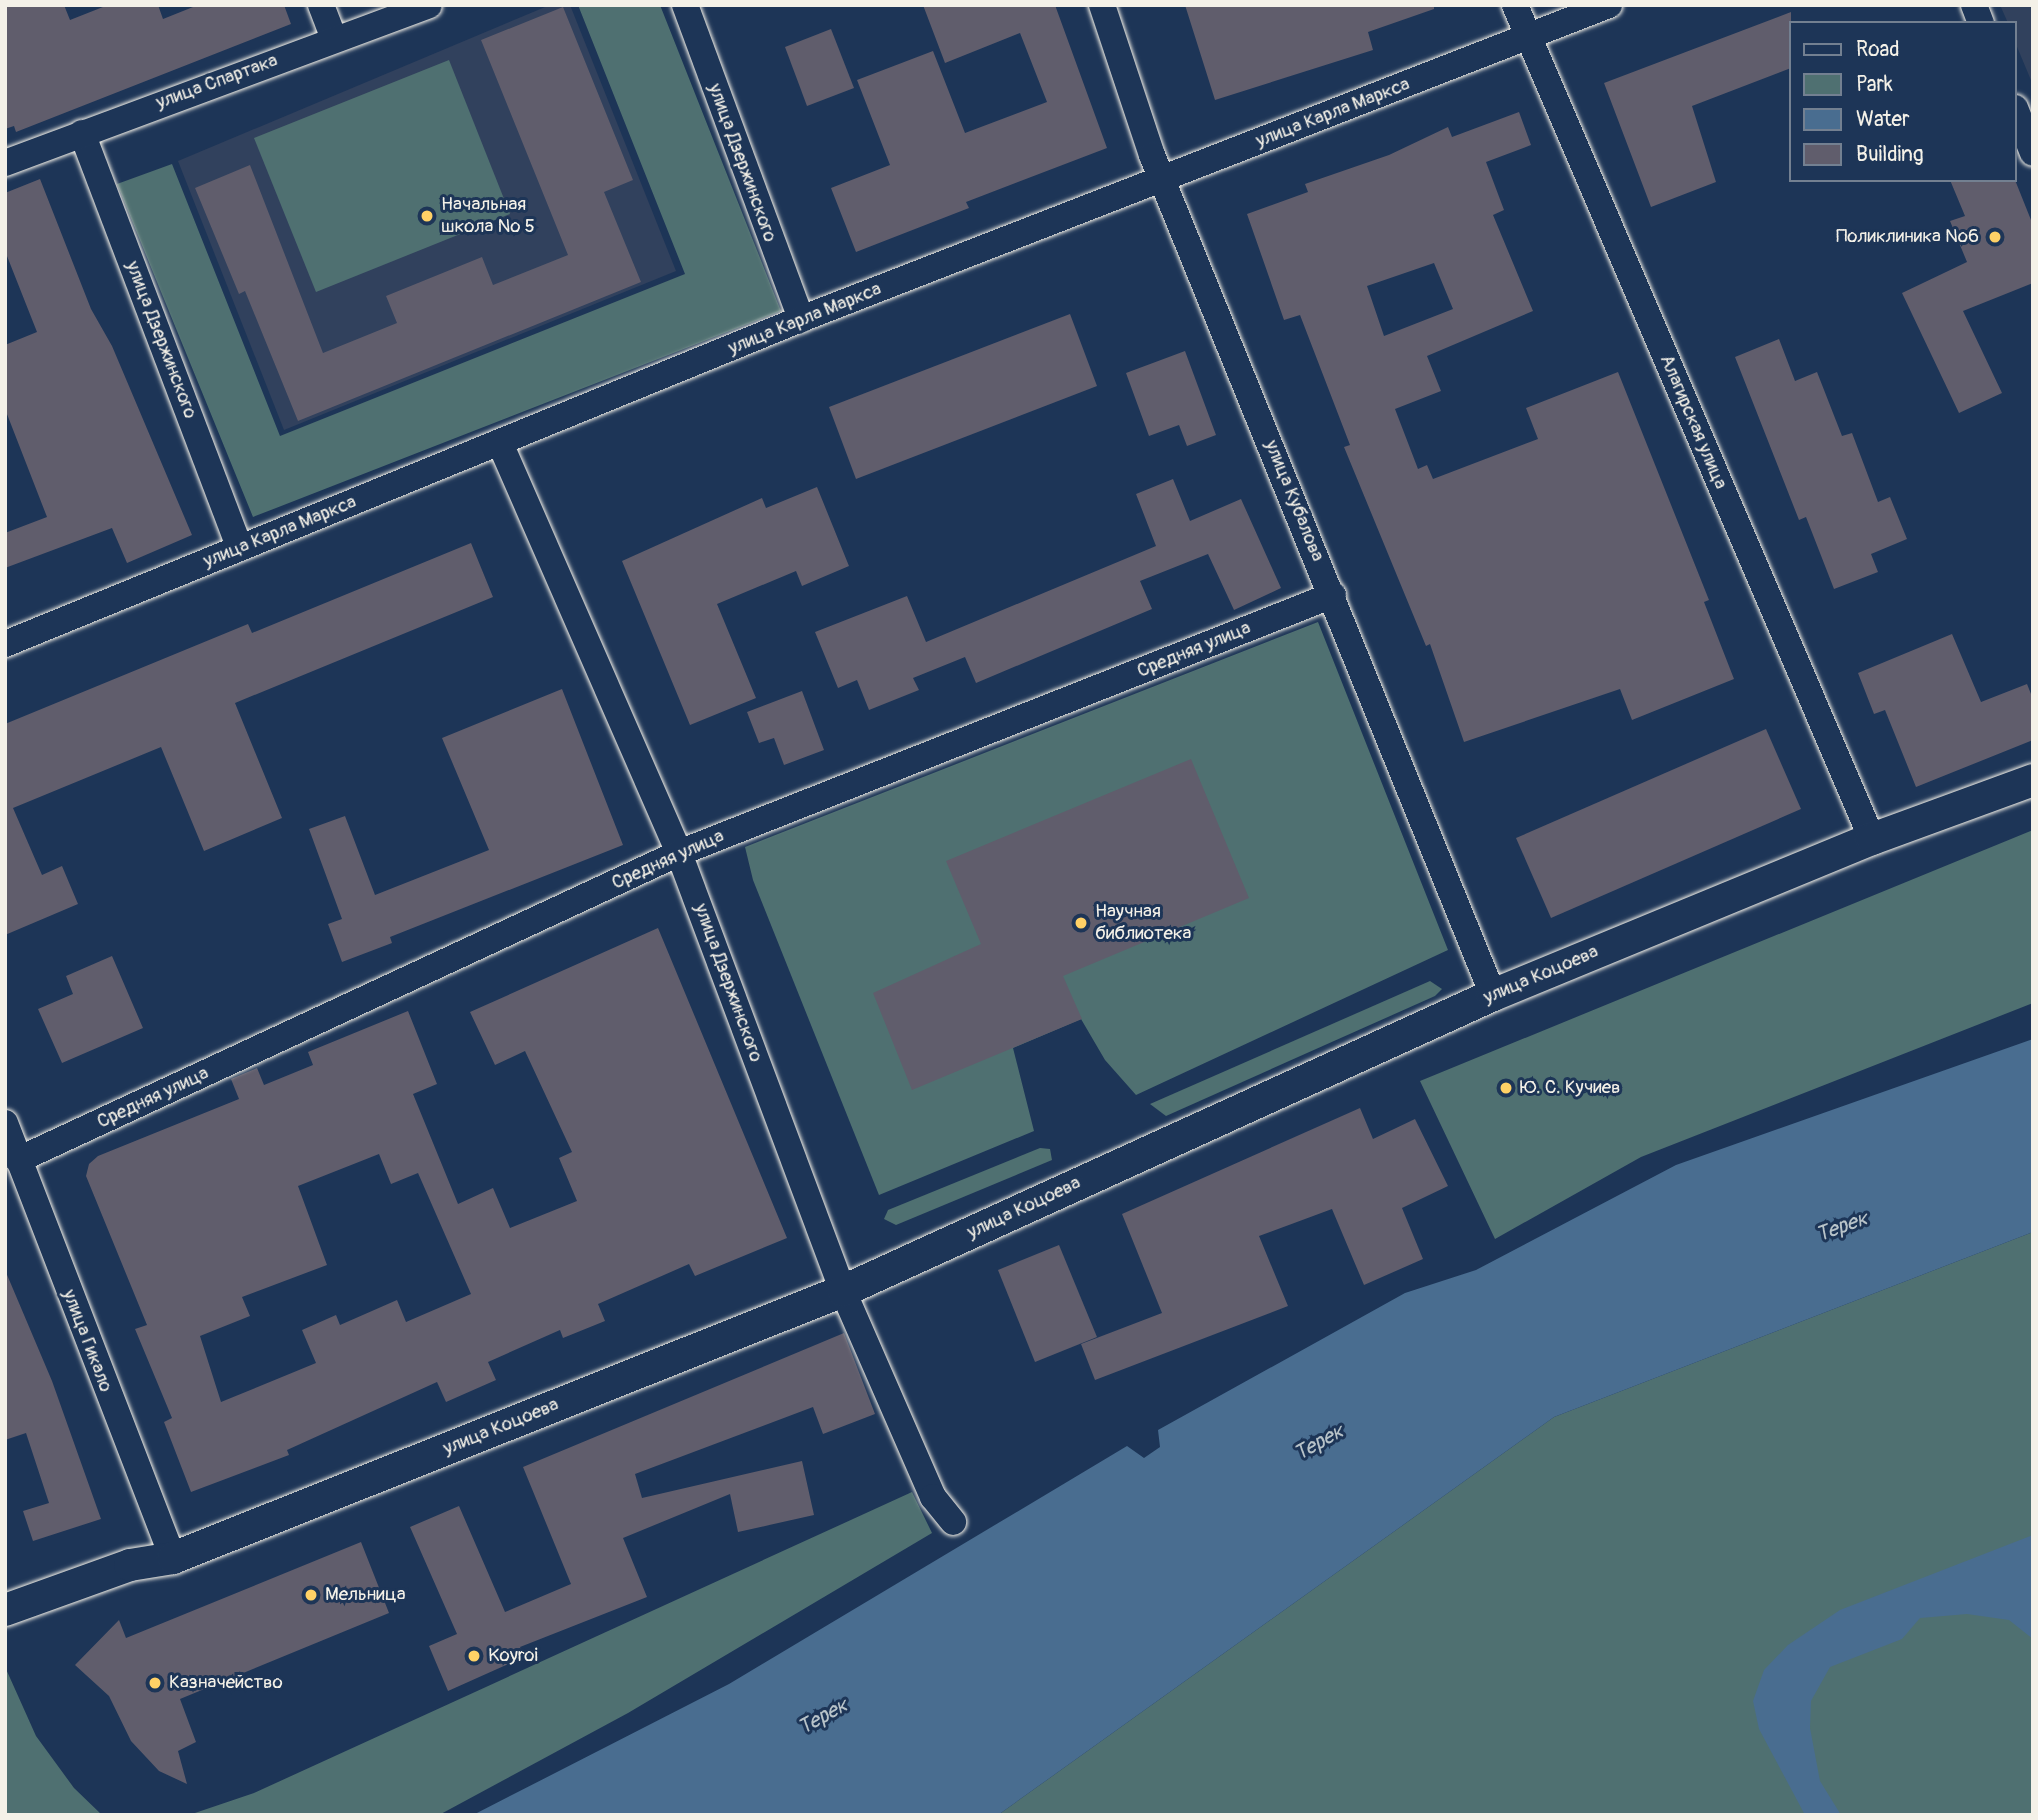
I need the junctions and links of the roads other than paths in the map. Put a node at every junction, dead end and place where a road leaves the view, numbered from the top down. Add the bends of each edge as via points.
1 (321, 5) edge
2 (429, 5) edge
3 (685, 5) edge
4 (1102, 5) edge
5 (1515, 5) edge
6 (1609, 5) edge
7 (1529, 38) junction
8 (334, 39) junction
9 (2017, 113) edge
10 (82, 133) junction
11 (2033, 153) edge
12 (5, 163) edge
13 (1162, 179) junction
14 (801, 319) junction
15 (500, 443) junction
16 (240, 548) junction
17 (1333, 595) junction
18 (5, 644) edge
19 (2033, 780) edge
20 (1872, 839) junction
21 (679, 853) junction
22 (1493, 995) junction
23 (5, 1123) edge
24 (18, 1160) junction
25 (843, 1291) junction
26 (953, 1522) dead end
27 (173, 1558) junction
28 (5, 1610) edge

1 - 8 street
2 - 8 street, улица Спартака
3 - 14 street, улица Дзержинского
4 - 13 street, улица Кубалова
5 - 7 street, Алагирская улица
6 - 7 street, улица Карла Маркса
7 - 13 street, улица Карла Маркса
7 - 20 street, Алагирская улица
8 - 10 street, улица Спартака
9 - 11 street
10 - 12 street, улица Спартака
10 - 16 street, улица Дзержинского
13 - 14 street, улица Карла Маркса
13 - 17 street, улица Кубалова
14 - 15 street, улица Карла Маркса
15 - 16 street, улица Карла Маркса
15 - 21 street, улица Дзержинского
16 - 18 street, улица Карла Маркса
17 - 21 street, Средняя улица
17 - 22 street, улица Кубалова
19 - 20 street, улица Коцоева
20 - 22 street, улица Коцоева
21 - 24 street, Средняя улица
21 - 25 street, улица Дзержинского
22 - 25 street, улица Коцоева
23 - 24 street, улица Гикало
24 - 27 street, улица Гикало
25 - 26 street, улица Дзержинского via 933,1497
25 - 27 street, улица Коцоева
27 - 28 street, улица Коцоева via 130,1565

